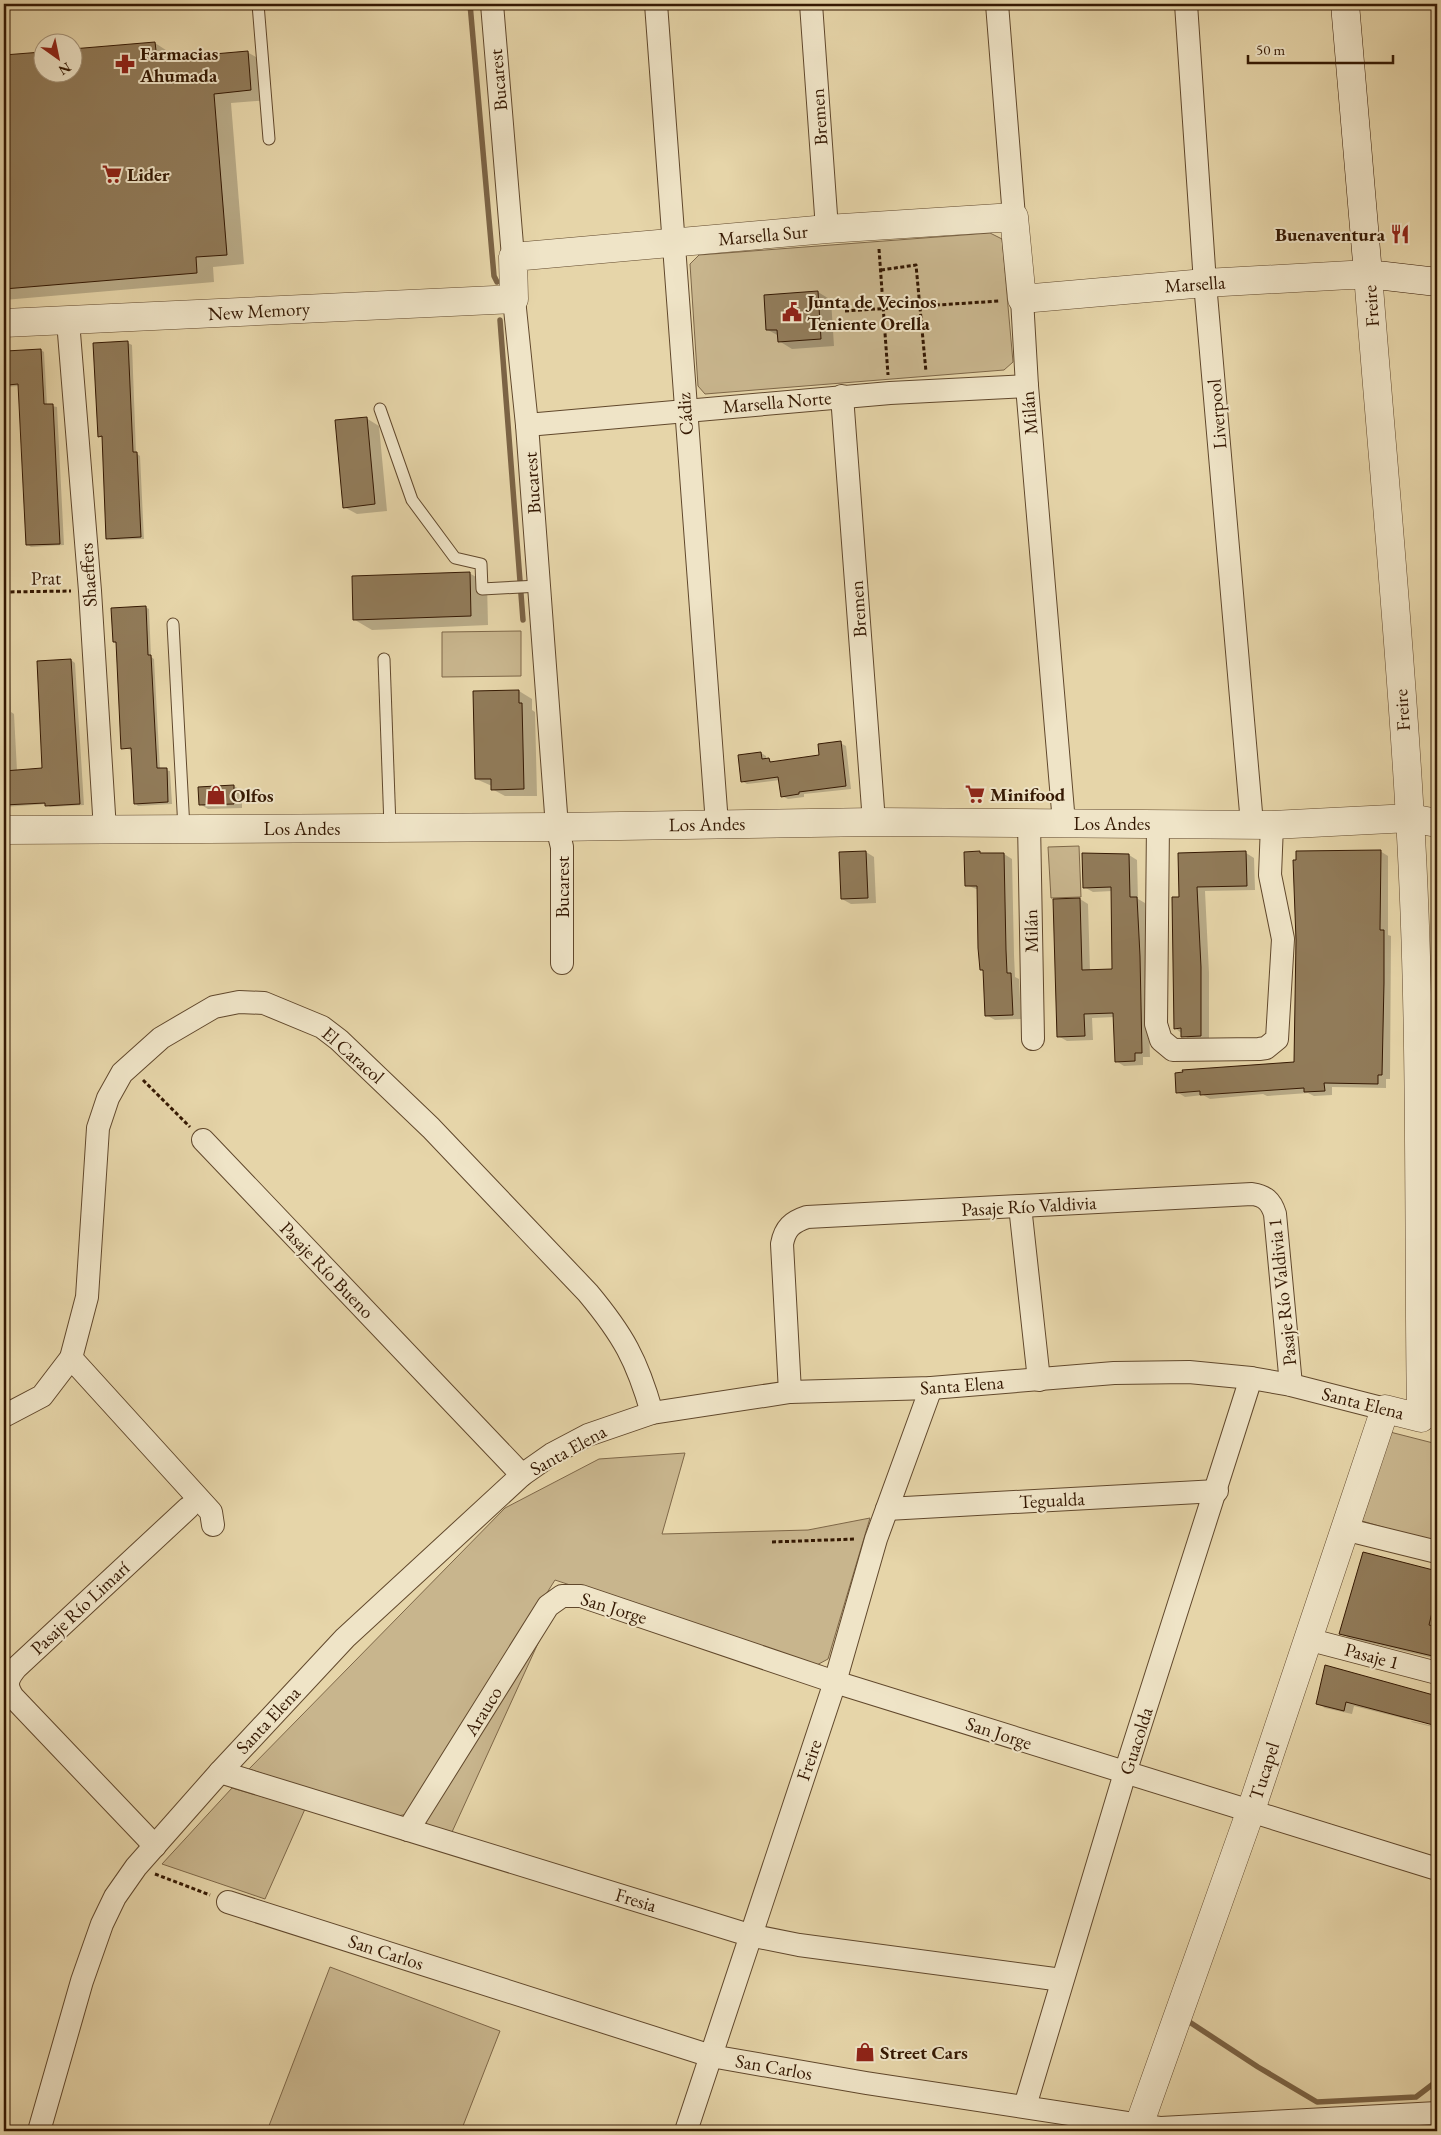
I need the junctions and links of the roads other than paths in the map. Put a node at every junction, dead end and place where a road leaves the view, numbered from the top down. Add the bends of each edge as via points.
1 (258, 4) edge
2 (492, 4) edge
3 (656, 4) edge
4 (811, 4) edge
5 (997, 4) edge
6 (1186, 4) edge
7 (1345, 4) edge
8 (269, 139) dead end
9 (1014, 218) junction
10 (827, 229) junction
11 (674, 243) junction
12 (513, 257) junction
13 (1368, 274) junction
14 (1205, 282) junction
15 (1437, 282) edge
16 (514, 299) junction
17 (1022, 299) junction
18 (68, 321) junction
19 (4, 323) edge
20 (1027, 386) junction
21 (842, 396) junction
22 (380, 409) dead end
23 (685, 409) junction
24 (528, 425) junction
25 (539, 586) junction
26 (173, 624) dead end
27 (384, 658) dead end
28 (1410, 818) junction
29 (874, 822) junction
30 (1029, 822) junction
31 (1064, 823) junction
32 (1158, 823) junction
33 (1437, 823) edge
34 (717, 824) junction
35 (1262, 824) junction
36 (390, 827) junction
37 (557, 827) junction
38 (184, 828) junction
39 (4, 830) edge
40 (105, 830) junction
41 (562, 963) dead end
42 (1428, 1028) edge
43 (1033, 1040) dead end
44 (203, 1140) road end
45 (1269, 1201) joint
46 (1020, 1206) junction
47 (1428, 1215) edge
48 (71, 1358) junction
49 (1251, 1378) junction
50 (1039, 1380) junction
51 (1291, 1385) junction
52 (931, 1388) junction
53 (790, 1392) junction
54 (1385, 1409) junction
55 (652, 1412) junction
56 (4, 1416) edge
57 (1429, 1420) edge
58 (522, 1475) junction
59 (1216, 1492) junction
60 (188, 1508) dead end
61 (886, 1509) junction
62 (212, 1525) dead end
63 (1344, 1529) junction
64 (1437, 1552) edge
65 (562, 1596) joint
66 (1307, 1639) junction
67 (1437, 1673) edge
68 (835, 1682) junction
69 (220, 1772) junction
70 (1125, 1773) junction
71 (1252, 1810) junction
72 (408, 1830) junction
73 (155, 1846) junction
74 (1437, 1869) edge
75 (228, 1902) road end
76 (750, 1935) junction
77 (1062, 1980) junction
78 (711, 2056) junction
79 (1025, 2106) junction
80 (1437, 2113) edge
81 (1139, 2127) edge
82 (39, 2131) edge
83 (686, 2131) edge

1 - 8 lane
2 - 12 street, Bucarest
3 - 11 street, Cádiz
4 - 10 street, Bremen
5 - 9 street, Milán
6 - 14 street, Liverpool
7 - 13 street, Freire
9 - 10 street, Marsella Sur
9 - 17 street, Milán
10 - 11 street, Marsella Sur
11 - 12 street, Marsella Sur
11 - 23 street, Cádiz
12 - 16 street, Bucarest
13 - 14 street, Marsella
13 - 15 street, Marsella
13 - 28 street, Freire
14 - 17 street, Marsella
14 - 35 street, Liverpool
16 - 18 street, New Memory
16 - 24 street, Bucarest
17 - 20 street, Milán
18 - 19 street, New Memory
18 - 40 street, Shaeffers
20 - 21 street, Marsella Norte
20 - 31 street, Milán
21 - 23 street, Marsella Norte
21 - 29 street, Bremen
22 - 25 lane via 412,500 455,558 481,564 482,589
23 - 24 street, Marsella Norte
23 - 34 street, Cádiz
24 - 25 street, Bucarest
25 - 37 street, Bucarest
26 - 38 lane
27 - 36 lane
28 - 33 street, Los Andes
28 - 35 street, Los Andes
28 - 42 street, Freire
29 - 30 street, Los Andes
29 - 34 street, Los Andes
30 - 31 street, Los Andes
30 - 43 street, Milán
31 - 32 street, Los Andes
32 - 35 street, Los Andes
32 - 35 street, Liverpool via 1156,1024 1161,1040 1173,1050 1259,1049 1272,1043 1278,1032 1283,939
34 - 37 street, Los Andes
36 - 37 street, Los Andes
36 - 38 street, Los Andes
37 - 41 street, Bucarest via 562,847
38 - 40 street, Los Andes
39 - 40 street, Los Andes
42 - 47 street, Freire
44 - 58 street, Pasaje Río Bueno
45 - 46 street, Pasaje Río Valdivia via 1262,1195 1252,1194
45 - 51 street, Pasaje Río Valdivia 1 via 1275,1214
46 - 50 street
46 - 53 street, Pasaje Río Valdivia via 807,1217 789,1226 782,1244
47 - 57 street, Freire
48 - 55 street, El Caracol via 87,1297 98,1128 108,1098 122,1073 161,1038 214,1007 238,1002 264,1003 322,1027 432,1128 588,1293 628,1346
48 - 56 street, El Caracol via 42,1396
48 - 62 street via 211,1512
49 - 50 street, Santa Elena via 1189,1372
49 - 51 street, Santa Elena
49 - 59 street, Guacolda
50 - 52 street, Santa Elena
51 - 54 street, Santa Elena
52 - 53 street, Santa Elena
52 - 61 street, Freire
53 - 55 street, Santa Elena
54 - 57 street, Santa Elena
54 - 63 street, Tucapel
55 - 58 street, Santa Elena via 588,1435
58 - 69 street, Santa Elena via 345,1638
59 - 61 street, Tegualda
59 - 70 street, Guacolda
60 - 73 street, Pasaje Río Limarí via 16,1668 7,1684 13,1697
61 - 68 street, Freire
63 - 64 street
63 - 66 street, Tucapel
65 - 68 street, San Jorge via 581,1596
65 - 72 street, Arauco via 548,1606
66 - 67 street, Pasaje 1
66 - 71 street, Tucapel
68 - 70 street, San Jorge
68 - 76 street, Freire
69 - 72 street, Fresia
69 - 73 street, Santa Elena
70 - 71 street, San Jorge
70 - 77 street, Guacolda
71 - 74 street, San Jorge
71 - 81 street, Tucapel
72 - 76 street, Fresia
73 - 82 street, Santa Elena via 115,1897 102,1924 82,1981
75 - 78 street, San Carlos
76 - 77 street, Fresia
76 - 78 street, Freire
77 - 79 street, Guacolda
78 - 79 street, San Carlos
78 - 83 street, Freire
79 - 81 street, San Carlos
80 - 81 street, San Carlos

